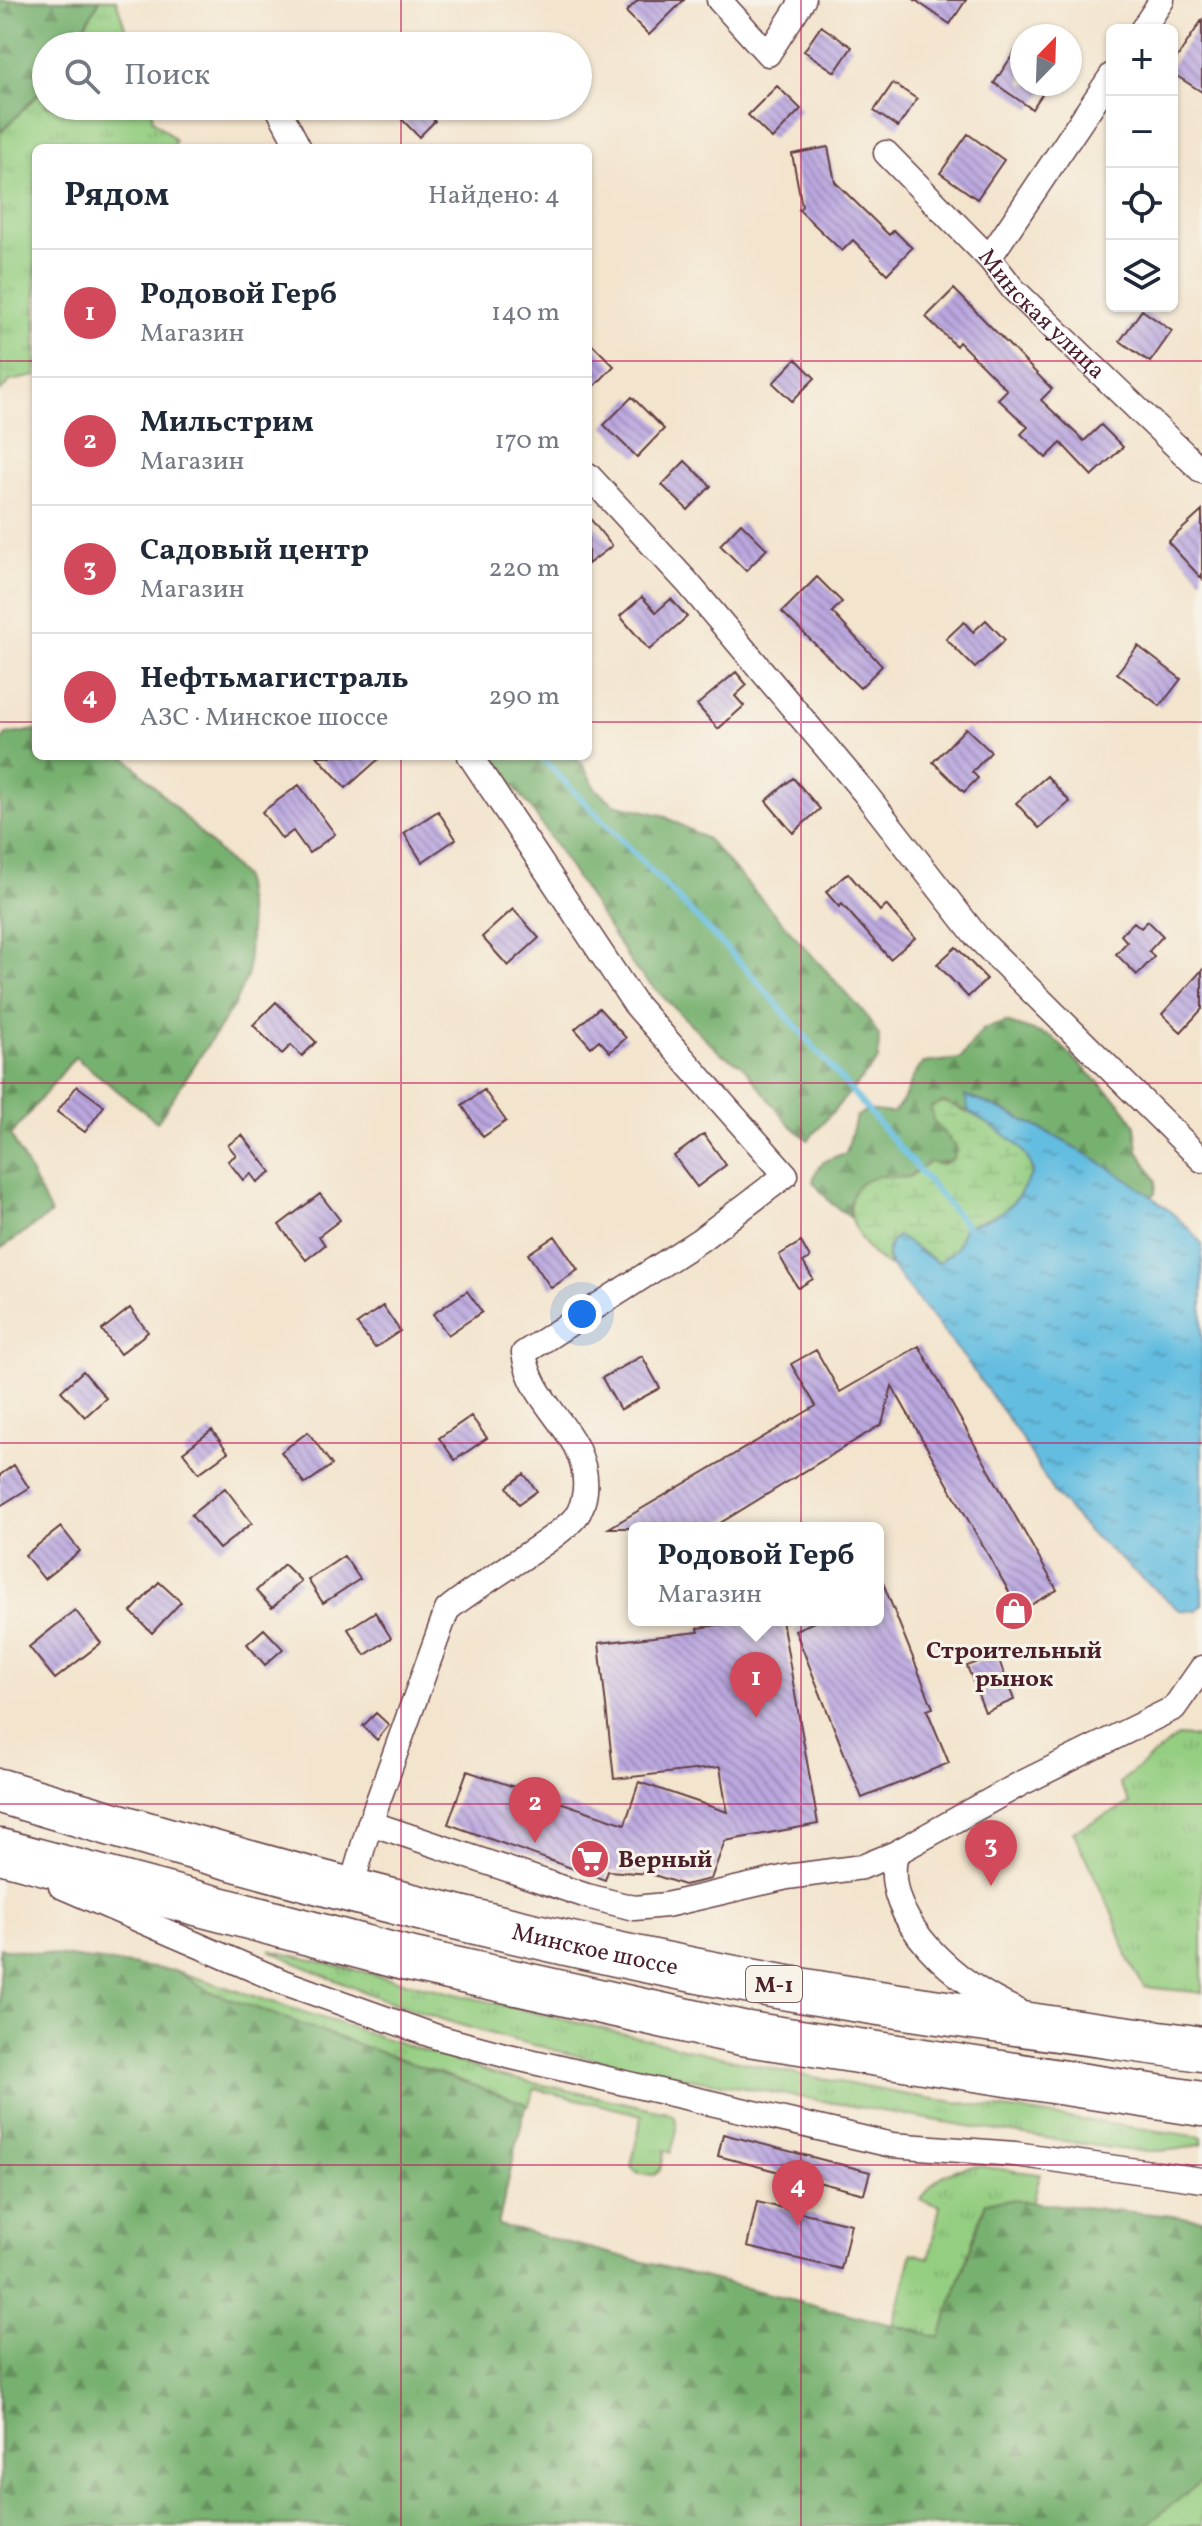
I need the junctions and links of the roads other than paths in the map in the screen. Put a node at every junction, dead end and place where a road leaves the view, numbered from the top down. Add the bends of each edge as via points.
1 (719, 0) edge
2 (803, 0) edge
3 (1162, 0) edge
4 (1146, 24) edge
5 (1106, 84) edge
6 (284, 120) edge
7 (297, 144) edge
8 (886, 153) dead end
9 (989, 258) junction
10 (1202, 471) edge
11 (592, 479) edge
12 (473, 760) edge
13 (1202, 1160) edge
14 (1202, 1668) edge
15 (0, 1791) edge
16 (370, 1823) junction
17 (0, 1851) edge
18 (896, 1853) junction
19 (0, 1861) edge
20 (862, 1867) junction
21 (893, 1887) junction
22 (350, 1891) junction
23 (1069, 2030) junction
24 (1202, 2049) edge
25 (1202, 2104) edge
26 (1202, 2180) edge

1 - 2 street via 768,54
3 - 4 street
5 - 9 street
6 - 7 street
8 - 9 street, Минская улица
9 - 10 street, Минская улица via 1013,289
11 - 13 street via 687,582 864,792 977,937
12 - 16 street via 635,1004 786,1175 700,1240 524,1353 527,1376 576,1447 586,1474 585,1494 578,1514 563,1528 447,1610
14 - 18 street via 1174,1708
15 - 22 highway, Минское шоссе / М-1
16 - 20 street via 634,1908
16 - 22 street
17 - 25 highway, М-1 via 404,1958 742,2033
18 - 20 street
18 - 21 street
19 - 26 street via 283,1982 437,2037 508,2056 892,2145 1015,2154
20 - 21 street
21 - 23 street via 900,1906 951,1970 988,1998
22 - 23 highway, Минское шоссе / М-1 via 833,1995
23 - 24 highway, Минское шоссе / М-1

